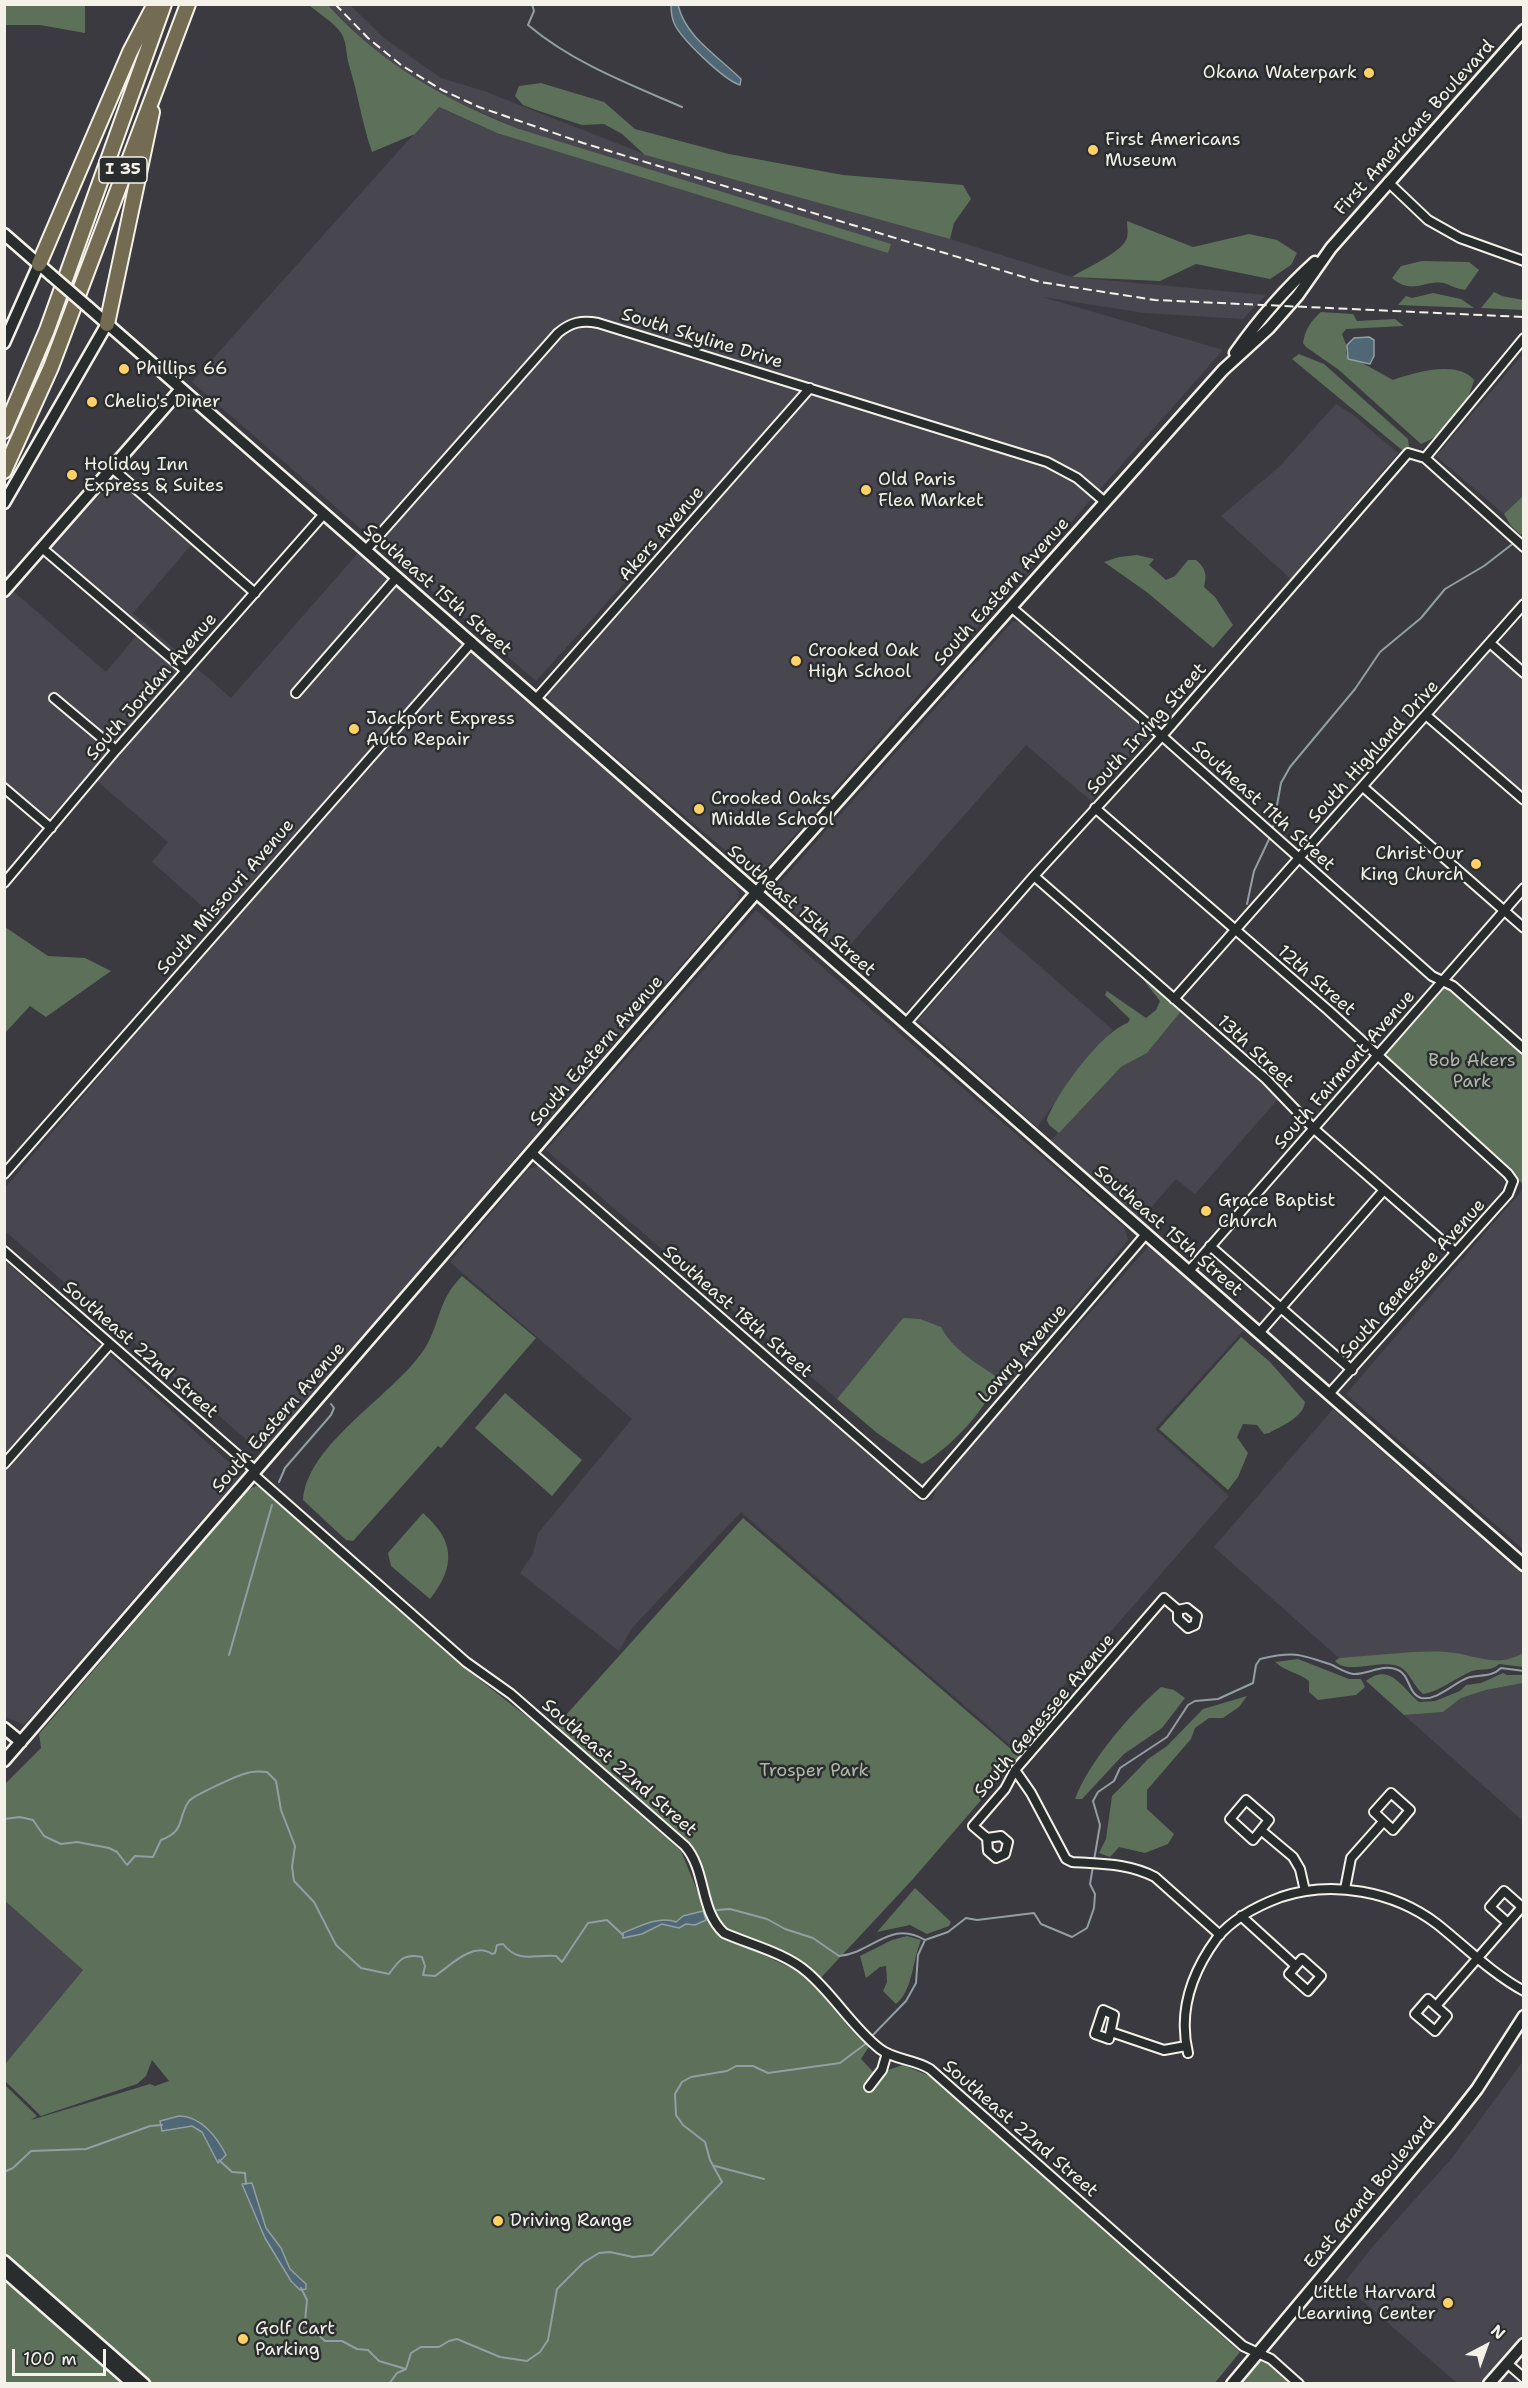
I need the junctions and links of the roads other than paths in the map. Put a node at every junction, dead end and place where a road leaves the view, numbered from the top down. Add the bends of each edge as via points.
1 (155, 4) edge
2 (164, 4) edge
3 (188, 4) edge
4 (1524, 30) edge
5 (159, 75) junction
6 (1388, 182) junction
7 (4, 234) edge
8 (1331, 248) joint
9 (1524, 261) edge
10 (39, 264) junction
11 (107, 324) junction
12 (1524, 338) edge
13 (4, 344) edge
14 (810, 388) junction
15 (181, 389) junction
16 (4, 431) edge
17 (1425, 458) junction
18 (112, 468) junction
19 (4, 471) edge
20 (1105, 502) junction
21 (4, 503) edge
22 (324, 514) junction
23 (1519, 543) edge
24 (42, 548) junction
25 (366, 550) junction
26 (397, 577) junction
27 (5, 588) edge
28 (255, 593) junction
29 (1524, 604) edge
30 (1011, 608) junction
31 (471, 642) junction
32 (1490, 643) junction
33 (186, 671) junction
34 (1524, 672) edge
35 (296, 693) dead end
36 (54, 698) dead end
37 (536, 699) junction
38 (1427, 716) junction
39 (1162, 736) junction
40 (116, 750) junction
41 (1363, 787) junction
42 (4, 788) edge
43 (1524, 800) edge
44 (1095, 808) junction
45 (51, 828) junction
46 (1299, 858) junction
47 (1034, 876) junction
48 (4, 883) edge
49 (1524, 888) edge
50 (755, 894) junction
51 (1504, 910) junction
52 (1524, 928) edge
53 (1234, 931) junction
54 (1443, 981) junction
55 (1174, 999) junction
56 (906, 1023) junction
57 (1524, 1049) edge
58 (1378, 1056) junction
59 (1313, 1128) junction
60 (531, 1152) junction
61 (4, 1174) edge
62 (1513, 1180) joint
63 (1384, 1190) junction
64 (1146, 1234) junction
65 (1210, 1246) junction
66 (4, 1251) edge
67 (1455, 1252) junction
68 (1189, 1271) junction
69 (1282, 1306) junction
70 (1259, 1333) junction
71 (110, 1344) junction
72 (1352, 1370) junction
73 (1329, 1394) junction
74 (4, 1464) edge
75 (254, 1472) junction
76 (923, 1494) joint
77 (1524, 1564) edge
78 (1178, 1610) dead end
79 (4, 1728) edge
80 (21, 1742) junction
81 (4, 1761) edge
82 (1015, 1770) junction
83 (1383, 1822) junction
84 (1262, 1831) junction
85 (987, 1838) dead end
86 (1345, 1890) junction
87 (1305, 1891) junction
88 (1241, 1916) junction
89 (1508, 1923) dead end
90 (1220, 1935) junction
91 (1476, 1958) junction
92 (1296, 1966) dead end
93 (1524, 1991) edge
94 (1436, 2006) dead end
95 (1524, 2016) edge
96 (1111, 2032) dead end
97 (886, 2053) junction
98 (869, 2087) dead end
99 (4, 2261) edge
100 (4, 2271) edge
101 (1524, 2344) edge
102 (1257, 2354) junction
103 (1507, 2363) junction
104 (1524, 2378) edge
105 (133, 2384) edge
106 (144, 2384) edge
107 (1232, 2384) edge
108 (1299, 2384) edge
109 (1489, 2384) edge

1 - 10 highway
2 - 16 highway, I 35 via 47,330
3 - 5 highway, I 35
4 - 6 main road, First Americans Boulevard
5 - 11 highway
5 - 19 highway, I 35 via 51,367
6 - 8 main road, First Americans Boulevard
6 - 9 street via 1428,220 1460,238
7 - 10 main road, Southeast 15th Street
8 - 20 main road, South Eastern Avenue via 1269,328 1223,370
10 - 11 main road, Southeast 15th Street, bridge
10 - 13 main road
11 - 15 main road, Southeast 15th Street
11 - 21 main road
12 - 17 street
14 - 20 street, South Skyline Drive via 1047,462 1077,478
14 - 25 street, South Skyline Drive via 598,323 574,323 553,338
14 - 37 street, Akers Avenue
15 - 18 main road
15 - 22 main road, Southeast 15th Street
17 - 23 street
17 - 39 street, South Irving Street via 1408,453
18 - 24 main road
18 - 28 street
20 - 30 main road, South Eastern Avenue
22 - 25 main road, Southeast 15th Street
22 - 28 street, South Jordan Avenue
24 - 27 main road
24 - 33 street
25 - 26 main road, Southeast 15th Street
26 - 31 main road, Southeast 15th Street
26 - 35 street
28 - 33 street, South Jordan Avenue
29 - 32 street, South Highland Drive
30 - 39 street, Southeast 11th Street
30 - 50 main road, South Eastern Avenue
31 - 37 main road, Southeast 15th Street
31 - 61 street, South Missouri Avenue
32 - 34 street
32 - 38 street, South Highland Drive
33 - 40 street, South Jordan Avenue
36 - 40 street
37 - 50 main road, Southeast 15th Street
38 - 41 street, South Highland Drive
38 - 43 street
39 - 44 street, South Irving Street
39 - 46 street, Southeast 11th Street
40 - 45 street, South Jordan Avenue
41 - 46 street, South Highland Drive
41 - 51 street
42 - 45 street
44 - 47 street, South Irving Street
44 - 53 street, 12th Street
45 - 48 street, South Jordan Avenue
46 - 53 street, South Highland Drive
46 - 54 street, Southeast 11th Street via 1432,976
47 - 55 street, 13th Street
47 - 56 street, South Irving Street
49 - 51 street, South Fairmont Avenue
50 - 56 main road, Southeast 15th Street
50 - 60 main road, South Eastern Avenue
51 - 52 street
51 - 54 street, South Fairmont Avenue
53 - 55 street, South Highland Drive
53 - 58 street, 12th Street
54 - 57 street, Southeast 11th Street
54 - 58 street, South Fairmont Avenue
55 - 59 street, 13th Street via 1266,1080
56 - 64 main road, Southeast 15th Street
58 - 59 street, South Fairmont Avenue
58 - 62 street, 12th Street
59 - 63 street, 13th Street
59 - 65 street, South Fairmont Avenue
60 - 75 main road, South Eastern Avenue
60 - 76 street, Southeast 18th Street
62 - 67 street, South Genessee Avenue via 1508,1194
63 - 67 street, 13th Street
63 - 69 street
64 - 68 main road, Southeast 15th Street
64 - 76 street, Lowry Avenue
65 - 68 street, South Fairmont Avenue
65 - 69 street
66 - 71 street, Southeast 22nd Street
67 - 72 street, South Genessee Avenue
68 - 70 main road, Southeast 15th Street
69 - 70 street
69 - 72 street
70 - 73 main road, Southeast 15th Street
71 - 74 street
71 - 75 street, Southeast 22nd Street
72 - 73 street, South Genessee Avenue
73 - 77 main road, Southeast 15th Street
75 - 80 main road, South Eastern Avenue
75 - 97 street, Southeast 22nd Street via 466,1662 511,1694 675,1835 692,1854 711,1917 724,1933 789,1960 809,1974 863,2034
78 - 82 street, South Genessee Avenue via 1164,1598
79 - 80 main road
80 - 81 main road, South Eastern Avenue
82 - 85 street, South Genessee Avenue via 1005,1789 973,1826
82 - 90 street via 1062,1853 1072,1862 1119,1865 1155,1877
83 - 83 street via 1374,1812 1391,1793 1410,1810 1393,1830
83 - 86 street via 1351,1858
84 - 84 street via 1269,1820 1246,1800 1230,1819 1253,1840
84 - 87 street via 1293,1857
86 - 87 street
86 - 91 street via 1374,1894 1406,1906 1436,1923
87 - 88 street
88 - 90 street
88 - 92 street
89 - 91 street
90 - 96 street via 1191,1986 1184,2016 1187,2050 1164,2050
91 - 93 street
91 - 94 street
95 - 102 main road, East Grand Boulevard via 1448,2126
97 - 98 street via 882,2070
97 - 102 street, Southeast 22nd Street via 930,2069 1243,2346
99 - 106 main road
100 - 105 main road
101 - 103 main road
102 - 107 main road, East Grand Boulevard
102 - 108 street, Southeast 22nd Street via 1271,2359
103 - 104 street
103 - 109 main road

